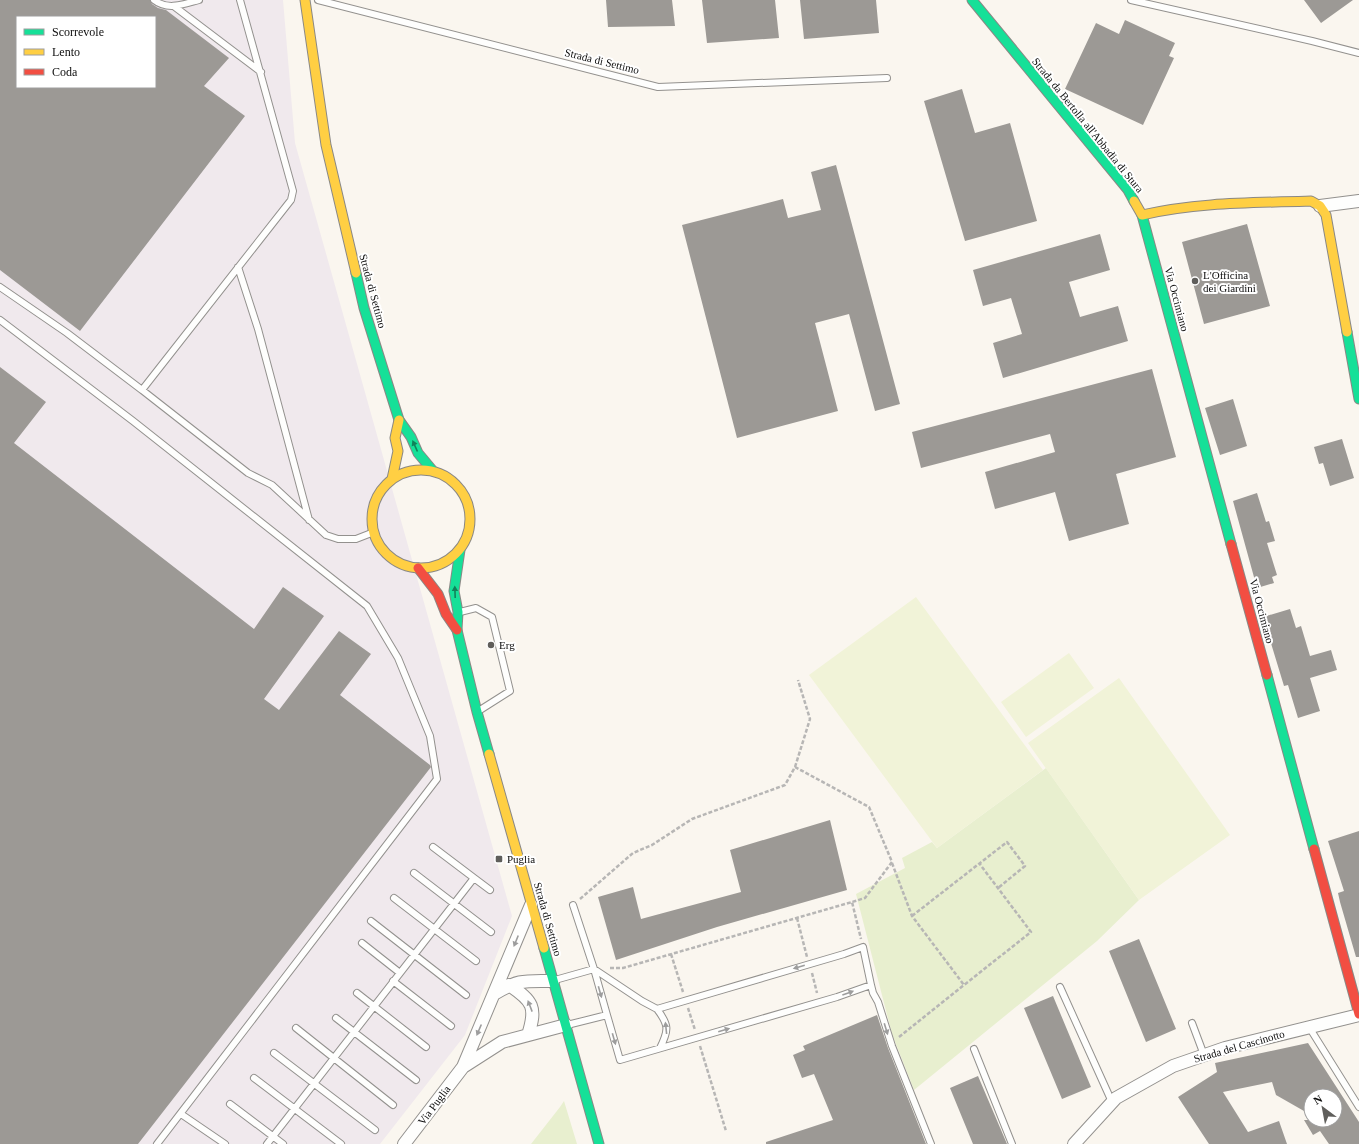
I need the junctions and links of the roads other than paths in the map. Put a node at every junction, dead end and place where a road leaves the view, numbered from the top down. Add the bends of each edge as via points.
1 (154, 0) edge
2 (199, 0) edge
3 (240, 0) edge
4 (305, 0) edge
5 (318, 0) edge
6 (972, 0) edge
7 (1131, 0) edge
8 (175, 7) junction
9 (1359, 53) edge
10 (261, 72) junction
11 (887, 78) dead end
12 (1359, 201) edge
13 (1320, 206) junction
14 (1142, 215) junction
15 (238, 267) junction
16 (0, 287) edge
17 (0, 320) edge
18 (142, 390) junction
19 (1359, 399) edge
20 (399, 420) junction
21 (433, 471) junction
22 (392, 479) junction
23 (309, 520) junction
24 (374, 532) junction
25 (460, 550) junction
26 (418, 568) junction
27 (458, 612) junction
28 (457, 630) junction
29 (477, 712) junction
30 (433, 847) dead end
31 (414, 873) dead end
32 (474, 878) junction
33 (490, 890) dead end
34 (394, 898) dead end
35 (453, 904) junction
36 (531, 905) junction
37 (573, 906) road end
38 (371, 921) dead end
39 (434, 929) junction
40 (491, 932) dead end
41 (362, 943) dead end
42 (414, 955) junction
43 (476, 961) dead end
44 (594, 969) junction
45 (400, 973) junction
46 (393, 981) junction
47 (553, 981) junction
48 (509, 985) junction
49 (871, 985) junction
50 (1060, 987) dead end
51 (357, 993) dead end
52 (494, 994) junction
53 (466, 995) dead end
54 (374, 1006) junction
55 (657, 1009) junction
56 (607, 1015) junction
57 (1359, 1015) edge
58 (336, 1018) dead end
59 (1192, 1023) dead end
60 (566, 1025) junction
61 (451, 1026) dead end
62 (1309, 1027) junction
63 (296, 1028) dead end
64 (354, 1032) junction
65 (528, 1035) junction
66 (426, 1047) dead end
67 (660, 1048) junction
68 (974, 1049) dead end
69 (274, 1053) dead end
70 (1204, 1054) junction
71 (334, 1057) junction
72 (463, 1067) junction
73 (254, 1078) dead end
74 (416, 1080) dead end
75 (314, 1084) junction
76 (1112, 1102) junction
77 (230, 1104) dead end
78 (393, 1105) dead end
79 (1359, 1107) edge
80 (294, 1109) junction
81 (181, 1114) junction
82 (375, 1130) dead end
83 (273, 1136) junction
84 (157, 1144) edge
85 (225, 1144) edge
86 (267, 1144) edge
87 (283, 1144) edge
88 (341, 1144) edge
89 (404, 1144) edge
90 (599, 1144) edge
91 (930, 1144) edge
92 (1012, 1144) edge
93 (1074, 1144) edge

1 - 8 lane via 159,4
2 - 8 lane
3 - 10 lane
4 - 20 main road, Strada di Settimo via 326,145 364,308
5 - 11 lane, Strada di Settimo via 658,88
6 - 14 main road, Strada da Bertolla all'Abbadia di Stura via 1128,190
7 - 9 lane
8 - 10 lane
10 - 15 lane via 293,191 291,200
12 - 13 street
13 - 14 main road via 1311,201 1195,205 1165,208
13 - 19 main road via 1326,215
14 - 57 main road, Via Occimiano
15 - 18 lane
15 - 23 lane via 258,329
16 - 18 lane via 67,333
17 - 81 lane via 133,421 367,606 398,658 430,736 437,779
18 - 23 lane via 248,473 272,485
21 -> 20 main road, Strada di Settimo
20 - 22 main road, Strada di Settimo via 395,438 398,451
21 - 22 main road via 410,471
21 - 25 main road via 457,484 466,498 470,514 469,531
22 - 24 main road via 376,501 372,516
23 - 24 lane via 326,535 338,539 356,539
24 - 26 main road via 381,546 391,557
25 - 26 main road via 434,566
27 -> 25 main road, Strada di Settimo via 454,591
26 - 28 main road, Strada di Settimo via 438,594 446,614
27 - 28 main road, Strada di Settimo
27 - 29 lane via 476,608 492,617 510,691
28 - 29 main road, Strada di Settimo
29 - 36 main road, Strada di Settimo
30 - 32 lane
31 - 35 lane
32 - 33 lane
32 - 35 lane
34 - 39 lane
35 - 39 lane
35 - 40 lane
36 - 47 main road, Strada di Settimo
36 -> 52 street, Via Puglia
37 - 44 lane
38 - 42 lane
39 - 42 lane
39 - 43 lane
41 - 45 lane
42 - 45 lane
42 - 53 lane
44 - 47 lane
44 - 55 lane
44 -> 56 lane
45 - 46 lane
46 - 54 lane
46 - 61 lane
47 - 48 street via 522,981
47 - 60 main road, Strada di Settimo
48 - 52 street
65 -> 48 street via 533,1020 530,1004 522,993
49 -> 55 lane via 863,946 844,954
67 -> 49 lane
49 -> 91 lane
50 - 76 lane
51 - 54 lane
52 -> 72 street, Via Puglia
54 - 64 lane
54 - 66 lane
67 -> 55 lane via 667,1034 666,1023
56 - 60 lane
56 -> 67 lane via 620,1060
57 - 62 street, Strada del Cascinotto
58 - 64 lane
59 - 70 lane
60 - 65 street, Via Puglia
60 - 90 main road, Strada di Settimo
62 - 70 street, Strada del Cascinotto
62 - 79 lane
63 - 71 lane
64 - 71 lane
64 - 74 lane
65 - 72 street, Via Puglia via 502,1042
68 - 92 lane
69 - 75 lane
70 - 76 street, Strada del Cascinotto via 1173,1066
71 - 75 lane
71 - 78 lane
72 - 89 street, Via Puglia
73 - 80 lane
75 - 80 lane
75 - 82 lane
76 - 93 street, Strada del Cascinotto
77 - 83 lane
80 - 83 lane
80 - 88 lane
81 - 84 lane
81 - 85 lane
83 - 86 lane
83 - 87 lane

